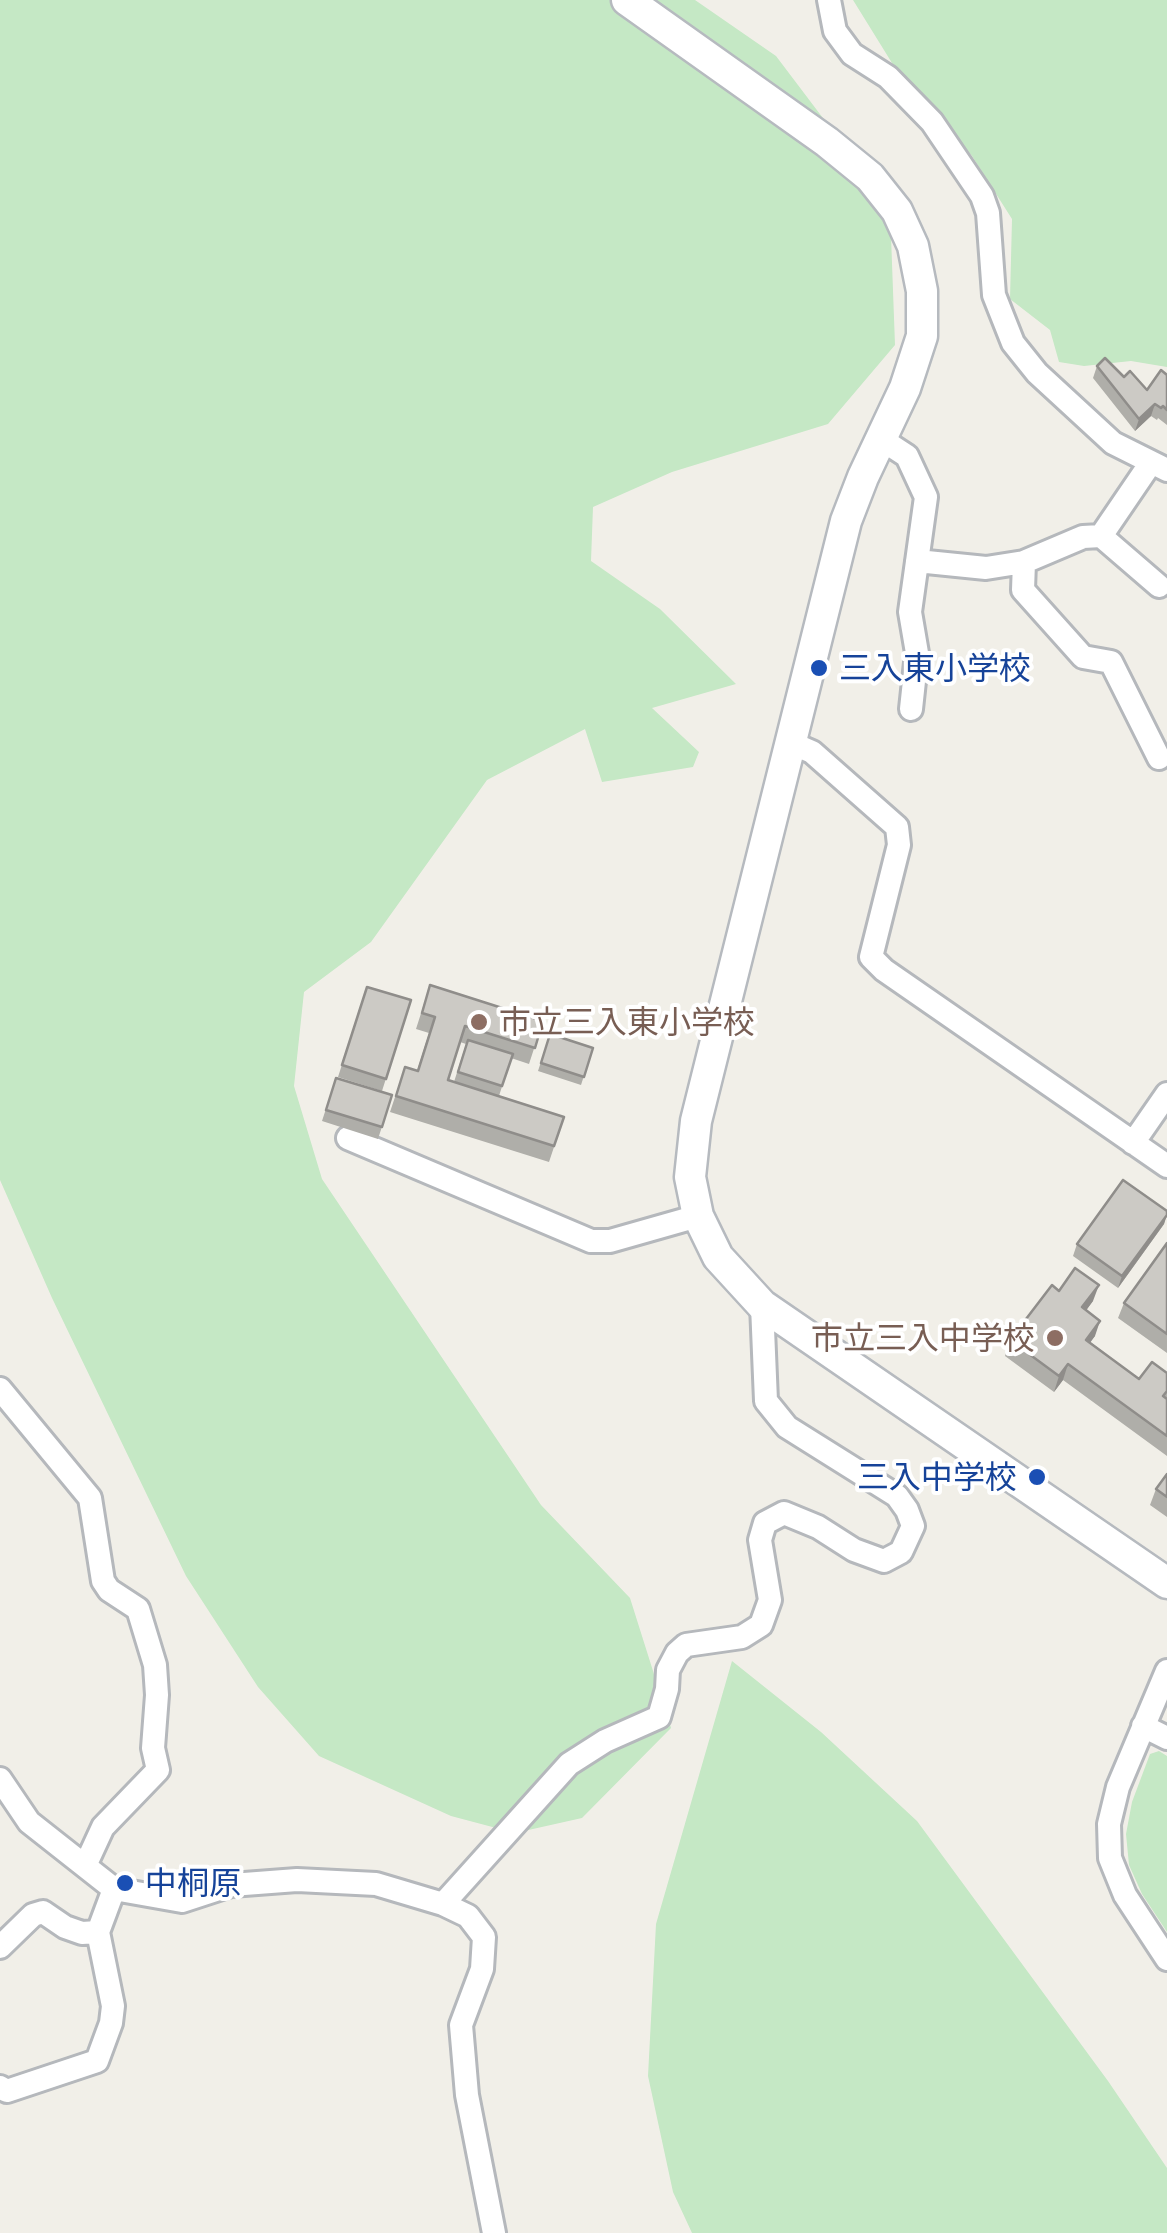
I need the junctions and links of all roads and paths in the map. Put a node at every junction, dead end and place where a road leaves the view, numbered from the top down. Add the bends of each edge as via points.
1 (627, 0) edge
2 (829, 0) edge
3 (881, 439) junction
4 (1158, 467) edge
5 (1101, 536) junction
6 (917, 561) junction
7 (1024, 562) junction
8 (1159, 586) dead end
9 (911, 709) dead end
10 (788, 742) junction
11 (1159, 758) dead end
12 (1167, 1094) edge
13 (348, 1138) dead end
14 (1133, 1143) junction
15 (1167, 1166) edge
16 (698, 1216) junction
17 (762, 1305) junction
18 (0, 1389) edge
19 (1167, 1584) edge
20 (1167, 1671) edge
21 (1143, 1726) junction
22 (1167, 1738) edge
23 (0, 1779) edge
24 (85, 1866) junction
25 (114, 1889) junction
26 (443, 1904) junction
27 (98, 1932) junction
28 (0, 1947) edge
29 (1167, 1959) edge
30 (0, 2087) edge
31 (494, 2233) edge

1 - 3 street via 827,142 897,210 922,291 922,336
2 - 4 street via 836,31 852,54 888,77 932,122 982,196 994,295 1013,344 1102,433
3 - 6 street via 907,456 926,497
3 - 10 street via 846,521
4 - 5 street
5 - 7 street via 1083,536
5 - 8 street
6 - 7 street via 986,568
6 - 9 street
7 - 11 street via 1024,590 1083,656 1112,662
10 - 14 street via 812,752 897,826 900,845 871,957
10 - 16 street via 696,1121 690,1177
12 - 14 street
13 - 16 street via 591,1241
14 - 15 street
16 - 17 street via 718,1257
17 - 19 street
17 - 26 street via 766,1401 786,1427 897,1496 913,1526 901,1552 884,1562 784,1513 765,1523 760,1540 770,1600 761,1625 742,1637 686,1645 668,1670 659,1717 570,1764
18 - 24 street via 90,1498 102,1581 138,1609 156,1665 158,1770 103,1828
20 - 21 street
21 - 22 street
21 - 29 street via 1109,1824 1110,1858 1125,1895
23 - 24 street via 29,1822
24 - 25 street
25 - 26 street via 182,1901 230,1885 297,1880 376,1884
25 - 27 street
26 - 31 street via 468,1916 484,1937 482,1969 461,2025
27 - 28 street via 65,1927 44,1912
27 - 30 street via 113,2006 97,2061 7,2091

